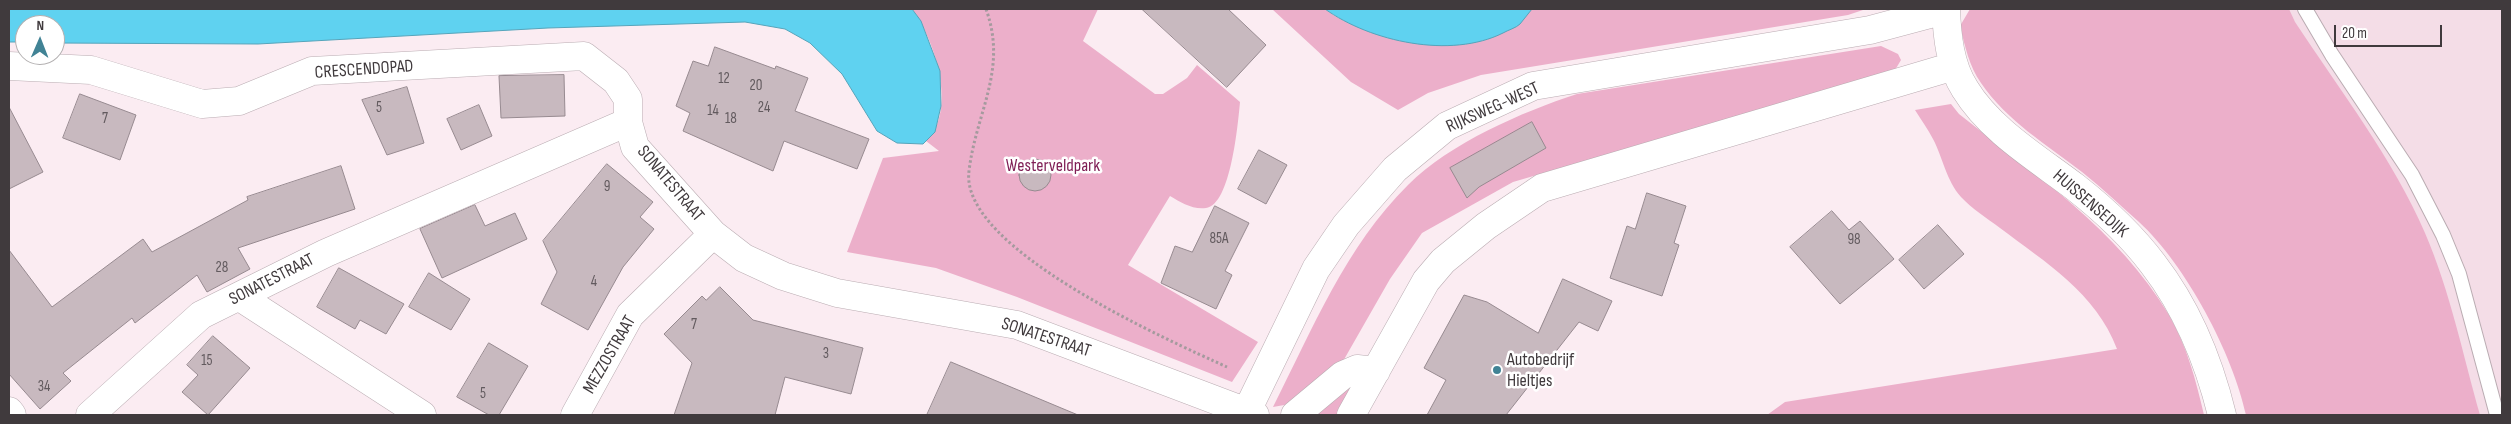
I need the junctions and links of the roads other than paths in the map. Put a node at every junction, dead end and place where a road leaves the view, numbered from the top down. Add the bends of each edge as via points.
1 (1946, 9) edge
2 (2305, 9) edge
3 (9, 66) edge
4 (1954, 66) junction
5 (628, 122) junction
6 (713, 234) junction
7 (240, 297) junction
8 (1376, 371) junction
9 (9, 411) edge
10 (1249, 414) edge
11 (12, 415) edge
12 (90, 415) edge
13 (422, 415) edge
14 (575, 415) edge
15 (1295, 415) edge
16 (1350, 415) edge
17 (2222, 415) edge
18 (2497, 415) edge

1 - 4 street, HUISSENSEDIJK
1 - 10 street, RIJKSWEG-WEST via 1870,30 1534,86 1447,126 1395,169 1346,225 1316,269
2 - 18 lane via 2412,175 2444,235
3 - 5 street, CRESCENDOPAD via 91,70 202,104 239,101 312,71 584,56 616,81 628,99
4 - 8 street via 1542,188 1486,226 1443,261 1426,281
4 - 17 street, HUISSENSEDIJK via 1964,88 1982,112 2084,195 2153,264 2186,314 2216,390
5 - 6 street, SONATESTRAAT via 635,147
5 - 7 street, SONATESTRAAT via 326,253
6 - 10 street, SONATESTRAAT via 744,258 783,276 837,293 1017,325
6 - 14 street, MEZZOSTRAAT via 630,315
7 - 12 street, SONATESTRAAT via 201,316
7 - 13 street
8 - 15 street via 1357,369 1343,375
8 - 16 street
9 - 11 street

